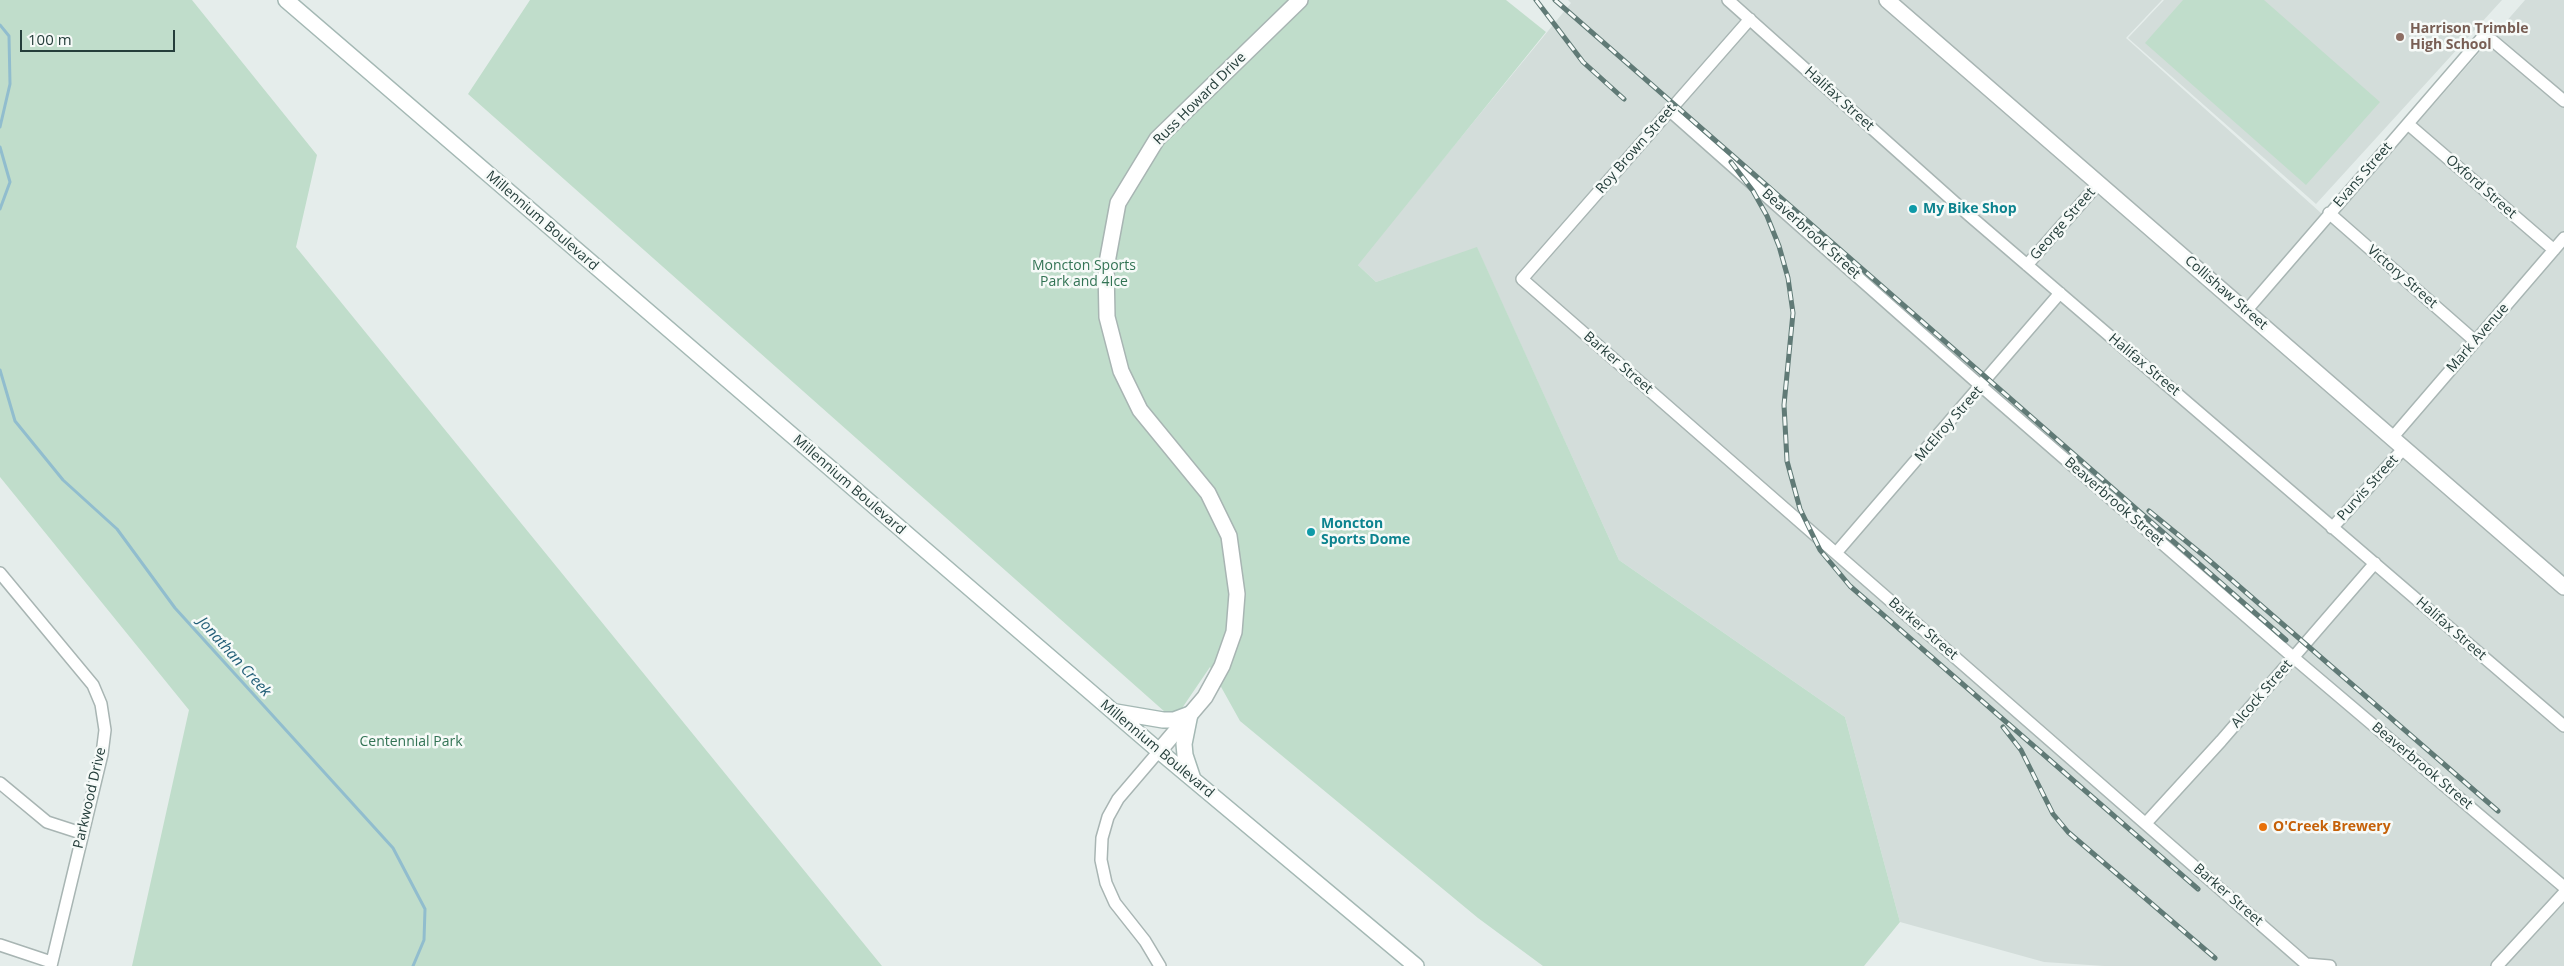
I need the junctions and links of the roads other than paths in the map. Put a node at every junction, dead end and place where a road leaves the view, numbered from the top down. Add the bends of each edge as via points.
1 (286, 0) edge
2 (1300, 0) edge
3 (1728, 0) edge
4 (1894, 3) edge
5 (1750, 19) junction
6 (2564, 101) edge
7 (1670, 111) junction
8 (2408, 124) junction
9 (2099, 183) junction
10 (2329, 213) junction
11 (2564, 238) edge
12 (2554, 250) junction
13 (2028, 265) junction
14 (1522, 279) joint
15 (2060, 293) junction
16 (2246, 311) junction
17 (2475, 341) junction
18 (1982, 386) junction
19 (2392, 438) junction
20 (2404, 448) junction
21 (2332, 528) junction
22 (1836, 553) junction
23 (2375, 563) junction
24 (0, 573) edge
25 (2564, 587) edge
26 (2294, 658) junction
27 (1113, 712) junction
28 (1190, 714) junction
29 (2564, 726) edge
30 (1159, 751) junction
31 (1194, 780) junction
32 (0, 783) edge
33 (2146, 823) junction
34 (81, 833) junction
35 (2564, 887) edge
36 (2564, 893) edge
37 (0, 945) edge
38 (51, 964) edge
39 (1160, 966) edge
40 (1416, 966) edge
41 (2330, 966) edge
42 (2497, 966) edge

1 - 27 street, Millennium Boulevard
2 - 28 street, Russ Howard Drive via 1157,139 1118,203 1106,268 1107,317 1121,370 1140,410 1208,493 1229,536 1237,594 1234,632 1222,666 1205,697
3 - 5 street, Halifax Street
4 - 9 street, Collishaw Street
5 - 7 street, Roy Brown Street
5 - 13 street, Halifax Street
6 - 8 street, Evans Street via 2492,41 2481,39
7 - 14 street, Roy Brown Street
7 - 18 street, Beaverbrook Street
8 - 10 street, Evans Street
8 - 12 street, Oxford Street
9 - 13 street, George Street
9 - 16 street, Collishaw Street
10 - 16 street, Evans Street
10 - 17 street, Victory Street
11 - 12 street, Mark Avenue
12 - 17 street, Mark Avenue
13 - 15 street, Halifax Street
14 - 22 street, Barker Street
15 - 18 street, McElroy Street
15 - 21 street, Halifax Street
16 - 19 street, Collishaw Street
17 - 19 street, Mark Avenue
18 - 22 street, McElroy Street
18 - 26 street, Beaverbrook Street
19 - 20 street, Collishaw Street
20 - 21 street, Purvis Street
20 - 25 street, Collishaw Street
21 - 23 street, Halifax Street
22 - 33 street, Barker Street
23 - 26 street, Alcock Street
23 - 29 street, Halifax Street
24 - 34 street, Parkwood Drive via 93,685 101,704 105,730 102,754
26 - 33 street, Alcock Street
26 - 35 street, Beaverbrook Street
27 - 28 street via 1163,720
27 - 30 street, Millennium Boulevard
28 - 30 street, Russ Howard Drive
28 - 31 street via 1184,750
30 - 31 street, Millennium Boulevard
30 - 39 street via 1108,817 1102,838 1101,860 1115,903
31 - 40 street, Millennium Boulevard
32 - 34 street via 48,822
33 - 41 street, Barker Street via 2306,964
34 - 38 street, Parkwood Drive
36 - 42 street
37 - 38 street

